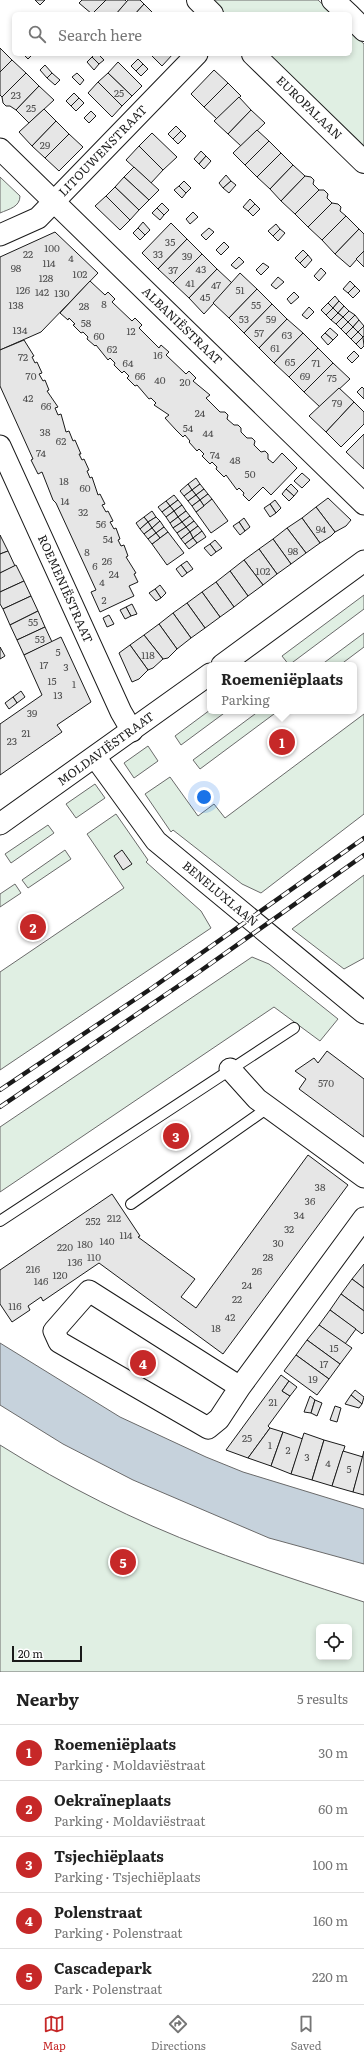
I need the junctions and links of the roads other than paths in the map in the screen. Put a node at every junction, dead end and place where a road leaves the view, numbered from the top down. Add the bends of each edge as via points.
1 (198, 0) edge
2 (334, 0) edge
3 (210, 12) edge
4 (346, 12) edge
5 (352, 18) edge
6 (364, 30) edge
7 (195, 56) edge
8 (255, 56) edge
9 (0, 149) edge
10 (364, 162) edge
11 (54, 201) junction
12 (0, 235) edge
13 (0, 446) edge
14 (364, 504) edge
15 (364, 561) edge
16 (226, 662) edge
17 (207, 676) edge
18 (132, 731) junction
19 (95, 757) junction
20 (0, 824) edge
21 (364, 1013) edge
22 (294, 1028) dead end
23 (230, 1069) junction
24 (270, 1107) junction
25 (364, 1177) edge
26 (131, 1204) dead end
27 (364, 1218) edge
28 (0, 1221) edge
29 (240, 1387) junction

1 - 3 street
2 - 4 street
5 - 6 street
7 - 11 street, LITOUWENSTRAAT
8 - 10 street, EUROPALAAN
9 - 11 street, ALBANIËSTRAAT
11 - 12 street, LITOUWENSTRAAT via 38,218
11 - 14 street, ALBANIËSTRAAT
13 - 18 street, ROEMENIËSTRAAT
15 - 16 street
17 - 18 street, MOLDAVIËSTRAAT
18 - 19 street, MOLDAVIËSTRAAT
19 - 20 street, MOLDAVIËSTRAAT
19 - 21 street, BENELUXLAAN via 156,841
22 - 23 lane
23 - 24 street via 257,1099
23 - 28 lane
24 - 25 street
24 - 26 lane
27 - 29 street
29 - 29 street via 219,1419 208,1428 59,1342 54,1331 89,1291

